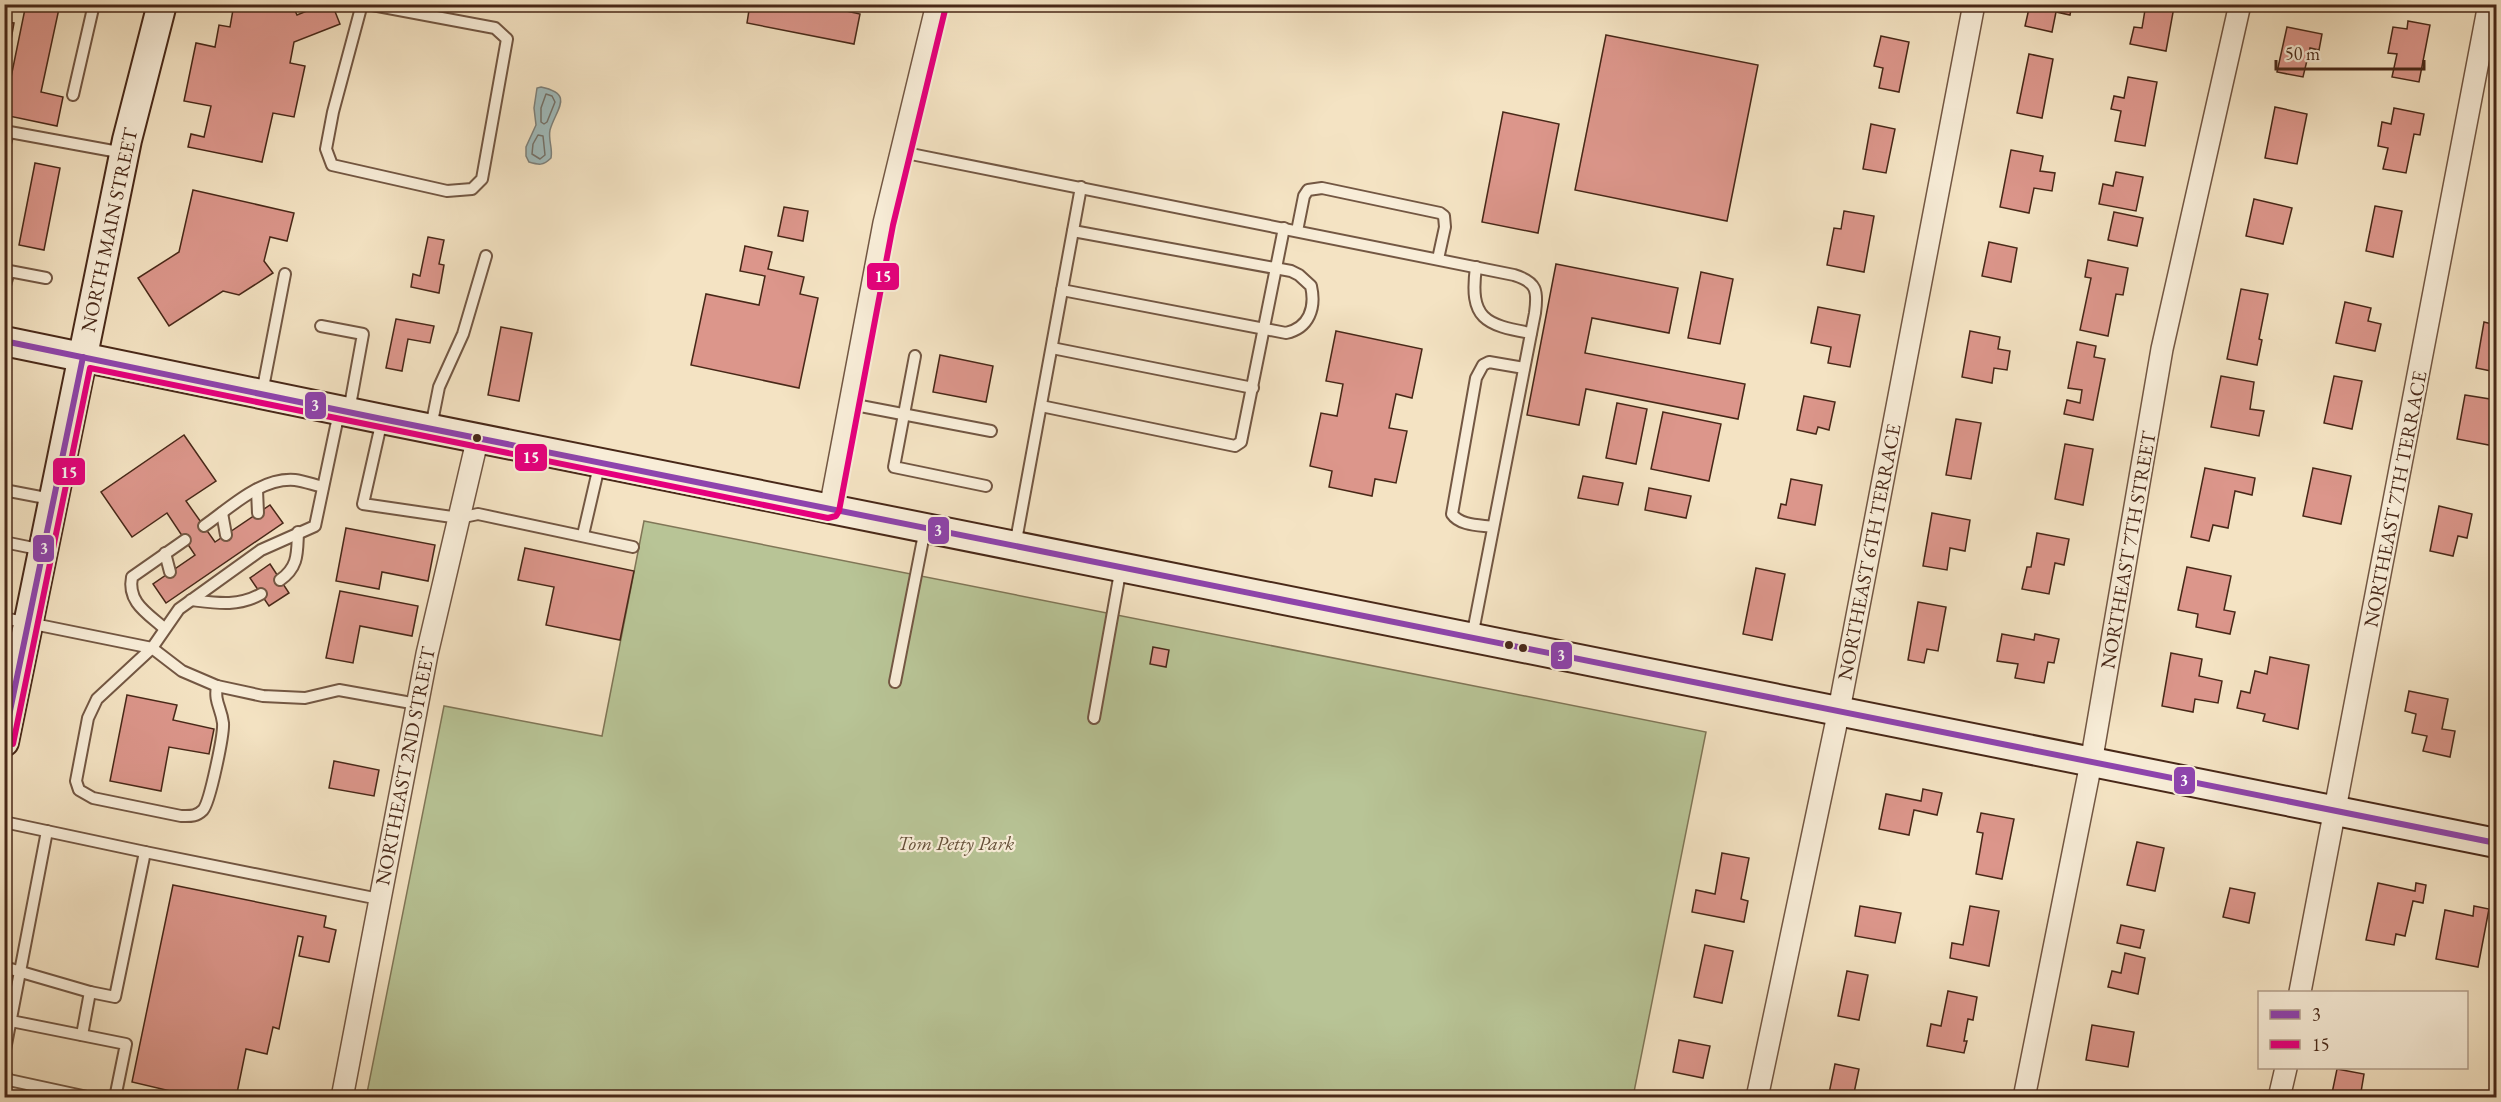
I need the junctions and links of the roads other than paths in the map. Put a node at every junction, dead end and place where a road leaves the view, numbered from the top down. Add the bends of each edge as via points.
1 (94, 4) edge
2 (162, 4) edge
3 (365, 4) edge
4 (937, 4) edge
5 (1974, 4) edge
6 (2240, 4) edge
7 (2489, 4) edge
8 (73, 95) dead end
9 (6, 132) edge
10 (4, 148) edge
11 (901, 152) junction
12 (124, 153) junction
13 (1081, 187) junction
14 (1284, 228) junction
15 (1073, 231) junction
16 (1298, 231) junction
17 (486, 256) dead end
18 (1438, 259) junction
19 (1476, 267) junction
20 (1276, 268) junction
21 (7, 270) edge
22 (285, 274) dead end
23 (46, 278) dead end
24 (4, 289) edge
25 (1062, 290) junction
26 (321, 326) dead end
27 (1264, 329) junction
28 (1531, 333) junction
29 (4, 341) edge
30 (1052, 348) junction
31 (915, 356) dead end
32 (83, 357) junction
33 (1524, 368) junction
34 (1253, 388) junction
35 (262, 393) junction
36 (850, 404) junction
37 (1041, 406) junction
38 (344, 410) junction
39 (904, 414) junction
40 (382, 419) junction
41 (431, 428) junction
42 (991, 431) dead end
43 (478, 437) junction
44 (600, 462) junction
45 (986, 486) dead end
46 (323, 487) junction
47 (4, 490) edge
48 (257, 490) junction
49 (54, 500) junction
50 (831, 509) junction
51 (222, 513) junction
52 (258, 513) dead end
53 (459, 518) junction
54 (204, 526) dead end
55 (925, 528) junction
56 (1493, 528) junction
57 (298, 532) junction
58 (226, 535) dead end
59 (583, 535) junction
60 (260, 538) dead end
61 (185, 540) dead end
62 (4, 542) edge
63 (1015, 546) junction
64 (633, 547) dead end
65 (261, 550) junction
66 (165, 553) junction
67 (43, 557) junction
68 (1121, 567) junction
69 (170, 572) dead end
70 (202, 578) dead end
71 (280, 580) dead end
72 (204, 590) junction
73 (261, 594) dead end
74 (176, 596) dead end
75 (191, 600) junction
76 (179, 609) junction
77 (17, 620) edge
78 (164, 628) junction
79 (1472, 637) junction
80 (152, 648) junction
81 (895, 682) dead end
82 (216, 686) junction
83 (8, 703) edge
84 (417, 704) junction
85 (1839, 710) junction
86 (1094, 718) dead end
87 (4, 742) edge
88 (2091, 763) junction
89 (2336, 810) junction
90 (4, 822) edge
91 (47, 831) junction
92 (2496, 843) edge
93 (145, 852) junction
94 (379, 899) junction
95 (4, 967) edge
96 (21, 972) junction
97 (2300, 991) edge
98 (90, 992) junction
99 (11, 1020) junction
100 (82, 1035) junction
101 (4, 1055) edge
102 (2286, 1069) edge
103 (6, 1081) edge
104 (92, 1098) edge
105 (114, 1098) edge
106 (342, 1098) edge
107 (1757, 1098) edge
108 (2024, 1098) edge
109 (2279, 1098) edge

1 - 8 lane
2 - 12 street, NORTH MAIN STREET
3 - 3 lane via 495,27 507,39 482,178 472,189 447,191 332,165 326,149 333,112
4 - 11 street
5 - 85 street, NORTHEAST 6TH TERRACE
6 - 88 street, NORTHEAST 7TH STREET via 2162,349
7 - 89 street, NORTHEAST 7TH TERRACE
9 - 10 lane
9 - 12 lane
11 - 13 lane
11 - 36 street
12 - 32 street, NORTH MAIN STREET
13 - 14 lane
13 - 15 lane
14 - 16 lane
14 - 20 lane
15 - 20 lane
15 - 25 lane
16 - 18 lane
16 - 18 lane via 1304,196 1308,190 1322,188 1440,213 1446,222
17 - 41 lane via 463,334 439,387
18 - 19 lane
19 - 28 lane via 1475,297 1481,315 1493,324
19 - 28 lane via 1524,278 1535,288
20 - 27 lane
20 - 27 lane via 1306,280 1311,286 1313,303 1302,328 1286,333
21 - 23 lane
21 - 24 lane
22 - 35 lane
25 - 27 lane
25 - 30 lane
26 - 38 lane via 363,334
27 - 34 lane
28 - 33 lane
29 - 32 street
30 - 34 lane
30 - 37 lane
31 - 39 lane
32 - 35 street
32 - 49 street, NORTH MAIN STREET
33 - 56 lane
33 - 56 lane via 1489,362 1478,371 1474,390 1452,514 1461,522
34 - 37 lane via 1243,437 1235,446
35 - 38 street
36 - 39 lane
36 - 50 street
37 - 63 lane
38 - 40 street
38 - 46 lane
39 - 42 lane
39 - 45 lane via 894,467
40 - 41 street
40 - 53 lane via 363,504
41 - 43 street
43 - 44 street
43 - 53 street, NORTHEAST 2ND STREET
44 - 50 street
44 - 59 lane
46 - 48 lane via 294,480 274,482
46 - 57 lane via 315,526
47 - 49 lane
48 - 51 lane
48 - 52 lane
49 - 67 street, NORTH MAIN STREET
50 - 55 street
51 - 54 lane
51 - 58 lane
53 - 59 lane via 478,514
53 - 84 street, NORTHEAST 2ND STREET
55 - 63 street
55 - 81 lane
56 - 79 lane
57 - 65 lane
57 - 71 lane via 297,561
59 - 64 lane
60 - 65 lane
61 - 66 lane
62 - 67 lane
63 - 68 street
65 - 72 lane via 231,564
66 - 69 lane
66 - 78 lane via 132,577 130,590 138,606
67 - 77 street, NORTH MAIN STREET
68 - 79 street
68 - 86 lane
70 - 72 lane
72 - 75 lane
73 - 75 lane via 230,604
74 - 76 lane
75 - 76 lane
76 - 78 lane
77 - 80 lane
77 - 83 street, NORTH MAIN STREET
78 - 80 lane
79 - 85 street
80 - 82 lane via 182,671
80 - 82 lane via 97,699 88,718 76,781 79,790 93,798 195,816 204,809 210,795 223,724 215,699
82 - 84 lane via 263,696 305,698 339,690
83 - 87 street, NORTH MAIN STREET
84 - 94 street, NORTHEAST 2ND STREET
85 - 88 street
85 - 107 street, NORTHEAST 6TH TERRACE
88 - 89 street
88 - 108 street, NORTHEAST 7TH STREET
89 - 92 street
89 - 97 street, NORTHEAST 7TH TERRACE
90 - 91 lane
91 - 93 lane
91 - 96 lane
93 - 94 lane
93 - 98 lane via 115,997
94 - 106 street, NORTHEAST 2ND STREET
95 - 96 lane
96 - 98 lane
96 - 99 lane
98 - 100 lane
99 - 100 lane
99 - 101 lane
100 - 105 lane via 126,1044
102 - 109 street
103 - 104 lane

